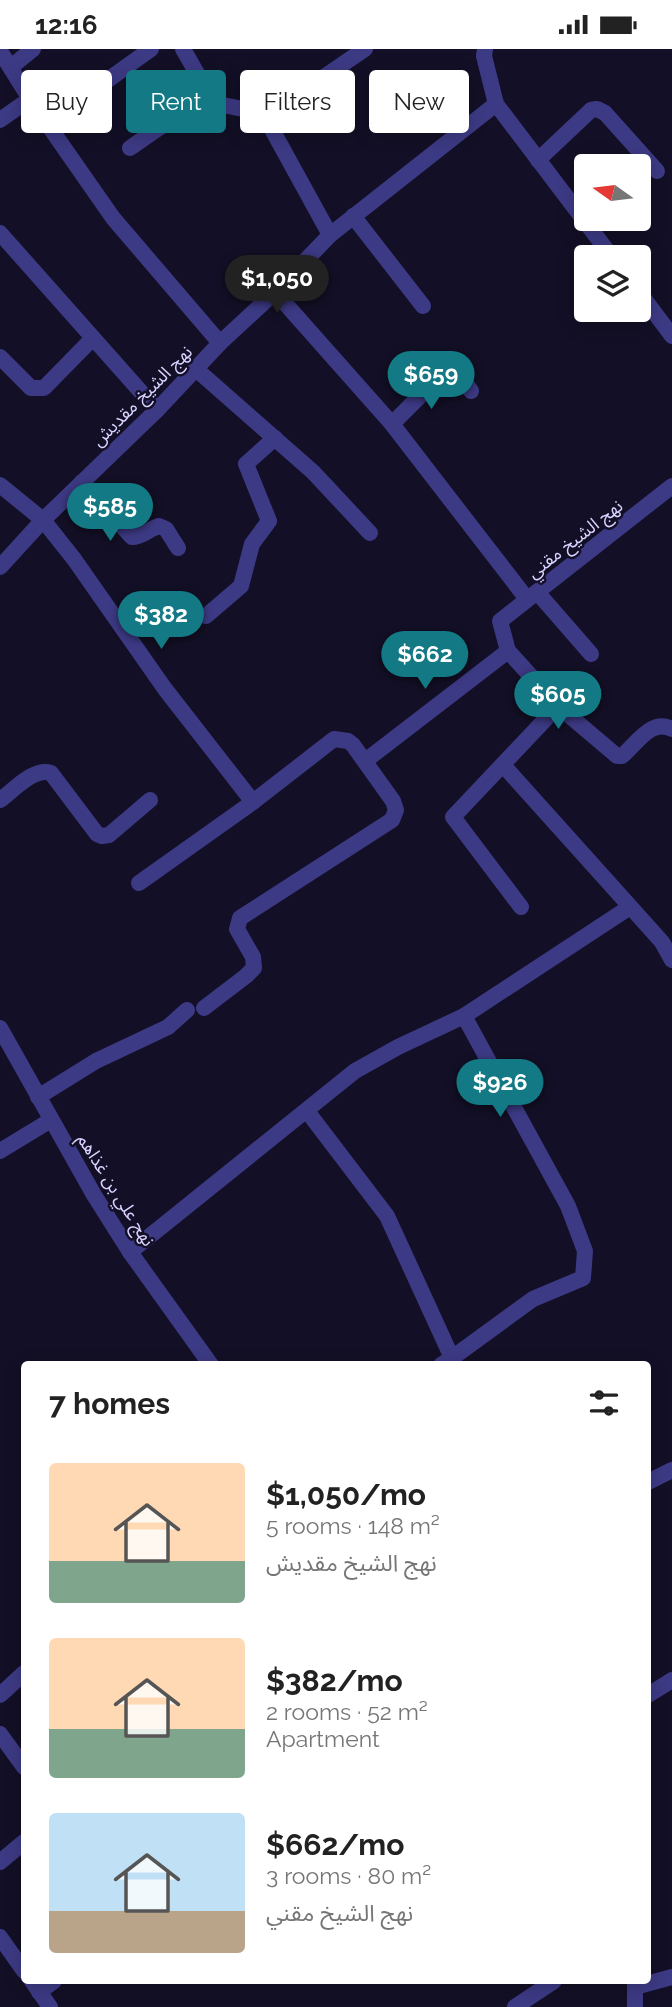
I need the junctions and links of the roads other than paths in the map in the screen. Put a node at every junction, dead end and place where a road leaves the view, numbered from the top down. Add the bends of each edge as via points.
1 (33, 49) edge
2 (151, 49) edge
3 (183, 49) edge
4 (365, 49) edge
5 (485, 49) edge
6 (0, 51) edge
7 (10, 67) junction
8 (195, 70) edge
9 (334, 70) edge
10 (112, 77) edge
11 (21, 85) edge
12 (496, 104) junction
13 (21, 105) edge
14 (0, 120) edge
15 (54, 133) edge
16 (152, 133) edge
17 (274, 133) edge
18 (130, 148) dead end
19 (538, 160) junction
20 (657, 171) dead end
21 (354, 216) junction
22 (0, 233) edge
23 (330, 235) junction
24 (603, 245) edge
25 (275, 292) junction
26 (423, 306) dead end
27 (651, 308) edge
28 (672, 336) edge
29 (93, 338) junction
30 (220, 343) junction
31 (0, 357) edge
32 (197, 370) junction
33 (471, 391) dead end
34 (157, 410) junction
35 (392, 424) junction
36 (275, 438) junction
37 (82, 482) junction
38 (0, 485) edge
39 (672, 486) edge
40 (43, 520) junction
41 (370, 533) dead end
42 (178, 548) dead end
43 (0, 567) edge
44 (532, 595) junction
45 (206, 616) dead end
46 (508, 651) junction
47 (591, 654) dead end
48 (558, 706) junction
49 (672, 729) edge
50 (365, 761) junction
51 (503, 765) junction
52 (0, 800) edge
53 (150, 800) dead end
54 (253, 802) junction
55 (139, 883) dead end
56 (521, 907) dead end
57 (630, 907) junction
58 (672, 960) edge
59 (464, 1016) junction
60 (0, 1028) edge
61 (38, 1097) junction
62 (307, 1111) junction
63 (51, 1120) junction
64 (0, 1151) edge
65 (130, 1252) junction
66 (208, 1361) edge
67 (446, 1361) edge
68 (672, 1470) edge
69 (651, 1480) edge
70 (21, 1676) edge
71 (672, 1680) edge
72 (651, 1693) edge
73 (0, 1695) edge
74 (0, 1734) edge
75 (21, 1763) edge
76 (21, 1844) edge
77 (0, 1862) edge
78 (1, 1941) edge
79 (21, 1967) edge
80 (672, 1977) edge
81 (651, 1981) edge
82 (550, 1984) edge
83 (635, 1984) edge
84 (36, 1986) edge
85 (50, 2007) edge
86 (515, 2007) edge
87 (635, 2007) edge

1 - 7 street
2 - 10 street
3 - 8 street
4 - 9 street
5 - 12 street
6 - 7 street
7 - 11 street
12 - 19 street
12 - 21 street, نهج الشيخ مقديش
13 - 14 street
15 - 30 street via 113,218
16 - 18 street
17 - 23 street
19 - 20 street via 591,110 597,110 605,113
19 - 24 street
21 - 23 street, نهج الشيخ مقديش
21 - 26 street
22 - 29 street
23 - 25 street, نهج الشيخ مقديش
25 - 30 street, نهج الشيخ مقديش
25 - 35 street
27 - 28 street
29 - 31 street via 44,388 31,388
29 - 34 street
30 - 32 street, نهج الشيخ مقديش
32 - 34 street, نهج الشيخ مقديش
32 - 36 street
33 - 35 street via 458,371 448,368
34 - 37 street, نهج الشيخ مقديش
35 - 44 street
36 - 41 street
36 - 45 street via 246,464 269,520 252,544 241,586
37 - 40 street, نهج الشيخ مقديش
37 - 42 street via 132,537 159,526
38 - 40 street
39 - 44 street, نهج الشيخ مقني
40 - 43 street, نهج الشيخ مقديش
40 - 54 street
44 - 46 street, نهج الشيخ مقني via 500,621
44 - 47 street
46 - 48 street
46 - 50 street
48 - 49 street via 617,756 652,727
48 - 51 street
50 - 54 street via 348,741 334,740
50 - 61 street via 393,801 395,815 240,918 237,929 254,968 168,1027 96,1061
51 - 56 street via 453,817
51 - 57 street
52 - 53 street via 36,773 51,773 102,836
54 - 55 street
57 - 58 street
57 - 59 street
59 - 62 street via 355,1071
59 - 67 street via 568,1206 585,1251 583,1278 533,1299
60 - 61 street, نهج علي بن غذاهم
61 - 63 street, نهج علي بن غذاهم
62 - 65 street
62 - 67 street via 387,1216
63 - 64 street
63 - 65 street, نهج علي بن غذاهم
65 - 66 street, نهج علي بن غذاهم
68 - 69 street
70 - 73 street
71 - 72 street
74 - 75 street
76 - 77 street
78 - 79 street
80 - 81 street
82 - 86 street
83 - 87 street
84 - 85 street

